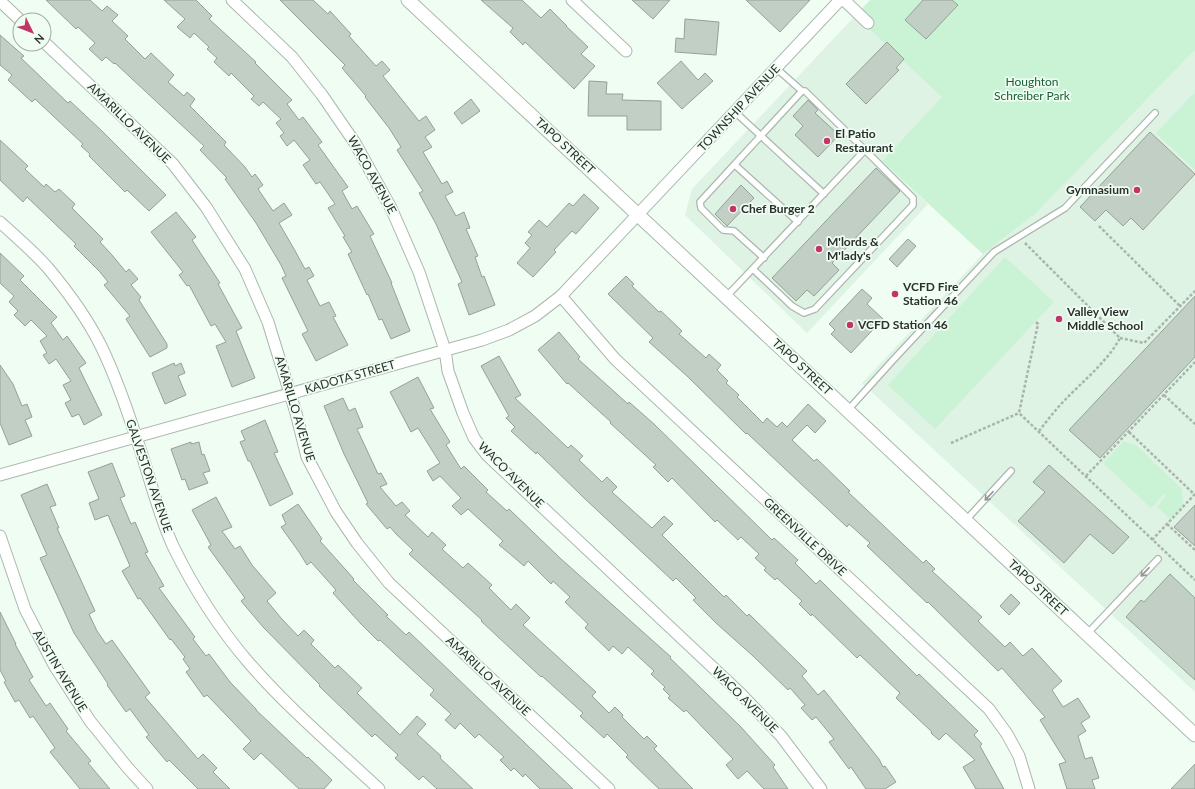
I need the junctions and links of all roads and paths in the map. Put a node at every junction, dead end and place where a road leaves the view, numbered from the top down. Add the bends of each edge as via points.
1 (232, 0) edge
2 (408, 0) edge
3 (572, 0) edge
4 (840, 0) edge
5 (844, 0) edge
6 (0, 1) edge
7 (12, 12) edge
8 (868, 23) dead end
9 (52, 50) edge
10 (626, 51) dead end
11 (776, 68) junction
12 (802, 91) junction
13 (735, 112) junction
14 (1155, 113) dead end
15 (761, 136) junction
16 (866, 150) junction
17 (734, 166) junction
18 (824, 194) junction
19 (638, 215) junction
20 (0, 222) edge
21 (798, 222) junction
22 (1099, 226) dead end
23 (1019, 238) junction
24 (764, 258) junction
25 (753, 269) junction
26 (1195, 291) edge
27 (561, 296) junction
28 (726, 297) junction
29 (1180, 306) junction
30 (1036, 322) dead end
31 (1120, 338) junction
32 (445, 350) junction
33 (1195, 362) edge
34 (290, 394) junction
35 (1164, 396) junction
36 (848, 411) junction
37 (1018, 413) junction
38 (1195, 424) edge
39 (1039, 431) junction
40 (1129, 432) junction
41 (137, 438) junction
42 (950, 443) dead end
43 (1012, 471) dead end
44 (0, 475) edge
45 (1086, 476) junction
46 (1195, 495) edge
47 (966, 520) junction
48 (1167, 524) junction
49 (0, 536) edge
50 (1152, 540) junction
51 (1195, 550) edge
52 (1158, 559) dead end
53 (1195, 580) edge
54 (1087, 634) junction
55 (1195, 735) edge
56 (147, 789) edge
57 (379, 789) edge
58 (609, 789) edge
59 (821, 789) edge
60 (1029, 789) edge

1 - 32 street, WACO AVENUE via 292,57 322,94 355,143 391,208 419,272
2 - 19 street, TAPO STREET
3 - 10 street
4 - 11 street, TOWNSHIP AVENUE
5 - 8 street
6 - 7 street
9 - 34 street, AMARILLO AVENUE via 173,164 206,207 244,269 268,322
11 - 12 lane
11 - 13 street, TOWNSHIP AVENUE
12 - 15 lane
12 - 16 lane via 805,91
13 - 15 lane
13 - 19 street, TOWNSHIP AVENUE
14 - 23 lane via 1065,208
15 - 17 lane
15 - 18 lane
16 - 18 lane
16 - 25 lane via 913,198 913,205 815,309 804,313 792,306
17 - 21 lane
17 - 24 lane via 700,202 701,208 723,230 734,231
18 - 21 lane
19 - 27 street, KADOTA STREET
19 - 28 street, TAPO STREET
20 - 41 street, GALVESTON AVENUE via 47,267 75,302 100,345 117,382
21 - 24 lane
22 - 29 path
23 - 31 path
23 - 36 lane via 994,252
24 - 25 lane
25 - 28 lane
26 - 29 path
27 - 32 street, KADOTA STREET via 535,316 509,330
27 - 60 street, GREENVILLE DRIVE via 615,359 989,709 1019,756
28 - 36 street, TAPO STREET
29 - 31 path via 1144,344
30 - 37 path via 1038,324
31 - 39 path via 1094,371
32 - 34 street, KADOTA STREET
32 - 59 street, WACO AVENUE via 448,371 463,413 474,438 487,455 740,692 781,736
33 - 35 path
34 - 41 street, KADOTA STREET
34 - 58 street, AMARILLO AVENUE via 307,456 336,512 389,584
35 - 38 path
35 - 40 path
36 - 47 street, TAPO STREET
37 - 39 path
37 - 42 path
39 - 45 path
40 - 45 path
40 - 46 path
41 - 44 street, KADOTA STREET
41 - 57 street, GALVESTON AVENUE via 157,506 173,546 223,630 277,693
43 -> 47 lane
45 - 50 path
46 - 48 path
47 - 54 street, TAPO STREET
48 - 50 path
48 - 51 path
49 - 56 street, AUSTIN AVENUE via 25,609 54,665 90,721
50 - 53 path
52 -> 54 lane
54 - 55 street, TAPO STREET

